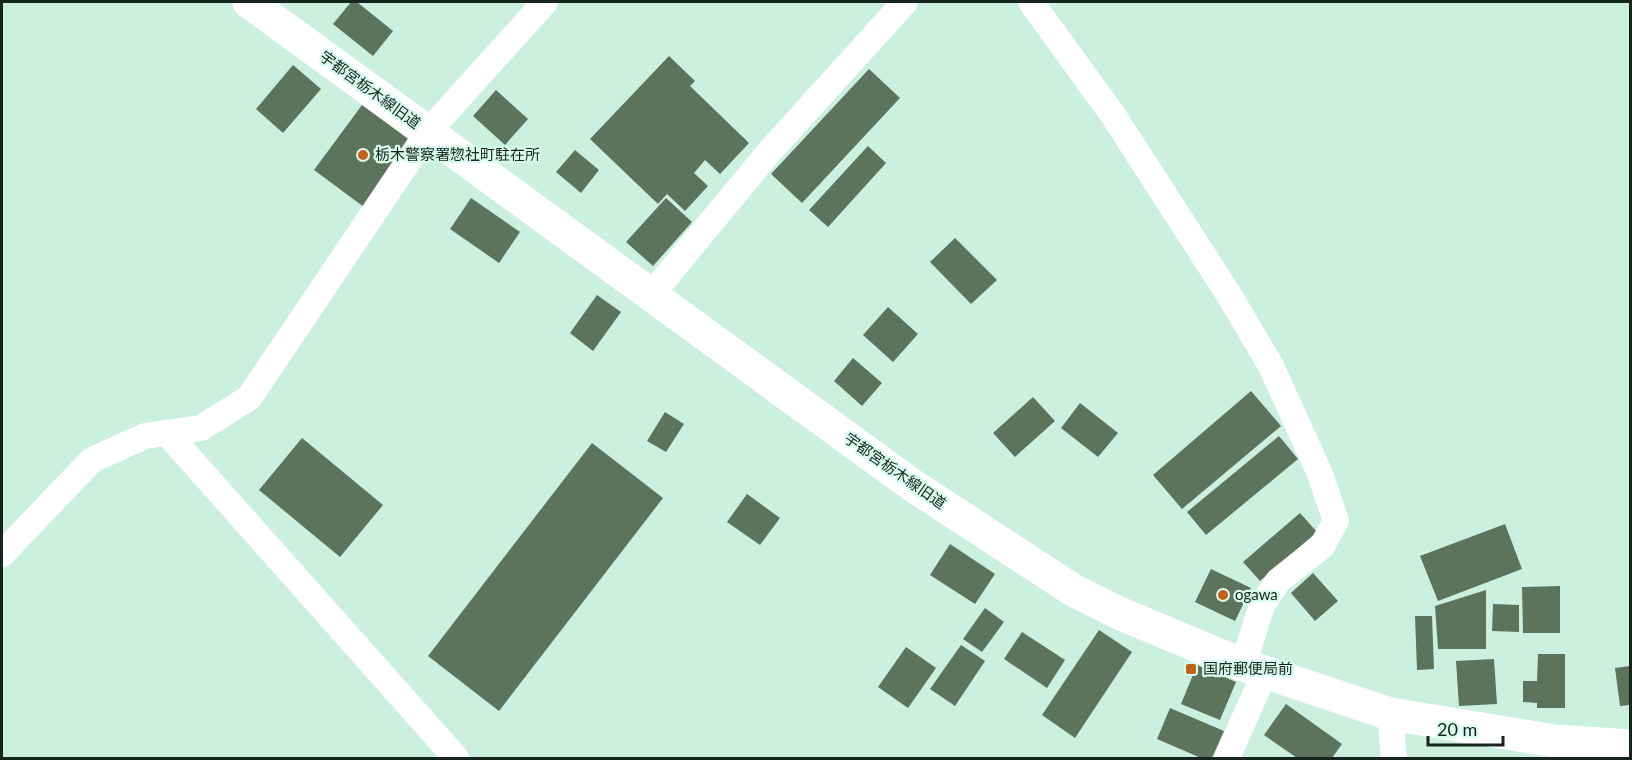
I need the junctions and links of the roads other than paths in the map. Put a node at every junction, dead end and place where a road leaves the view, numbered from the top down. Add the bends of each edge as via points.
1 (249, 2) edge
2 (545, 2) edge
3 (905, 2) edge
4 (1031, 2) edge
5 (428, 132) junction
6 (651, 295) junction
7 (167, 433) junction
8 (2, 554) edge
9 (1254, 668) junction
10 (1390, 714) junction
11 (1630, 746) edge
12 (456, 759) edge
13 (1227, 759) edge
14 (1394, 759) edge

1 - 5 street, 宇都宮栃木線旧道
2 - 5 street
3 - 6 street via 770,151
4 - 9 street via 1113,115 1271,366 1333,511 1336,521 1322,546 1278,581 1262,605
5 - 6 street, 宇都宮栃木線旧道
5 - 7 street via 249,398 201,428
6 - 9 street, 宇都宮栃木線旧道 via 912,485 1073,590
7 - 8 street via 145,436 92,460
7 - 12 street
9 - 10 street, 宇都宮栃木線旧道
9 - 13 street
10 - 11 street, 宇都宮栃木線旧道 via 1555,741
10 - 14 street

